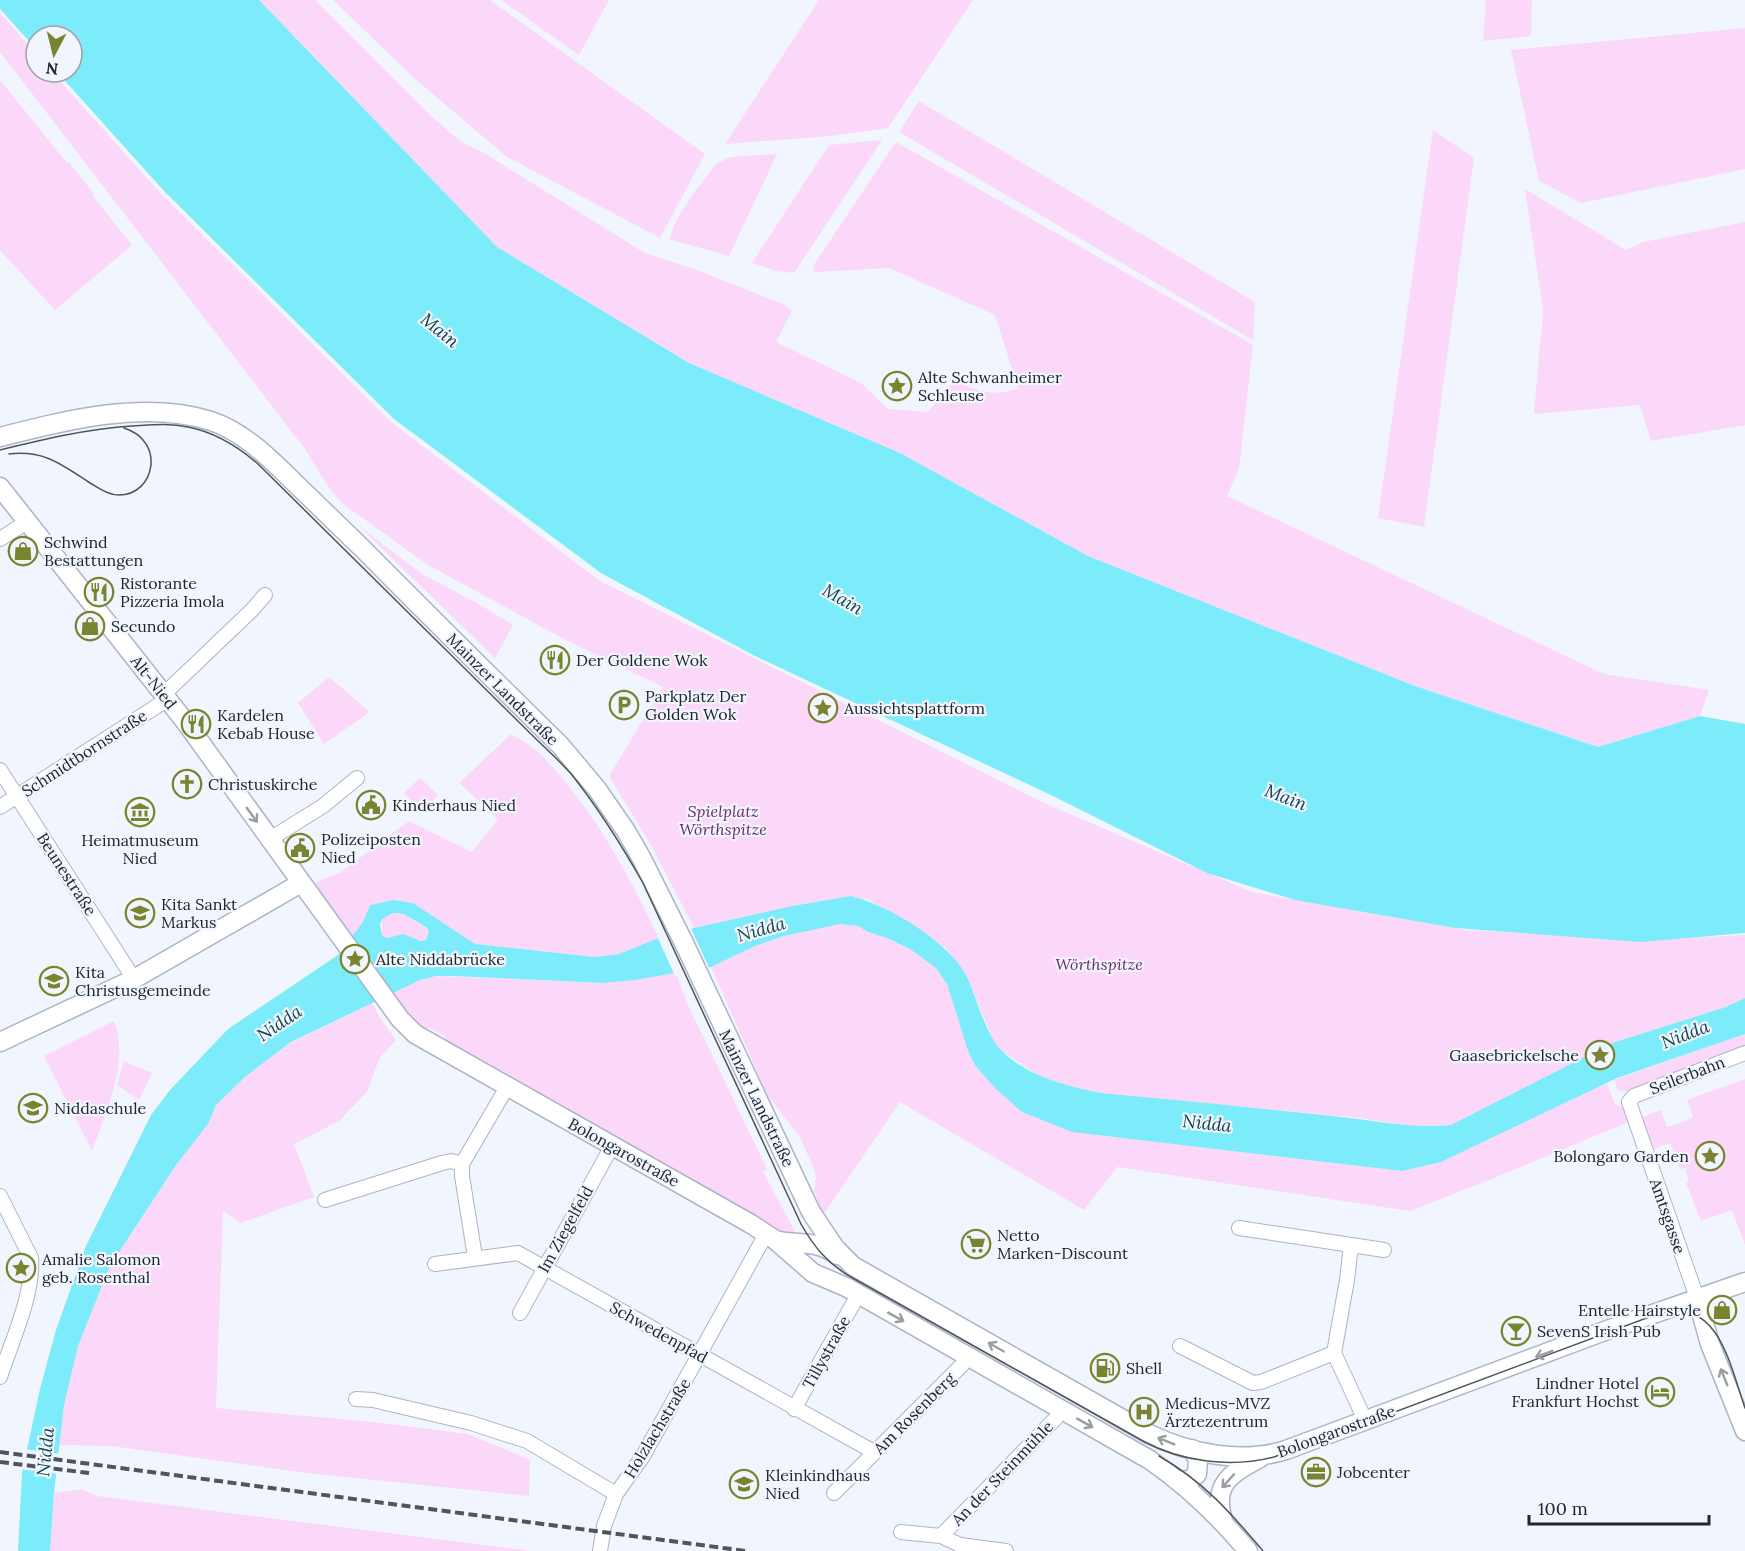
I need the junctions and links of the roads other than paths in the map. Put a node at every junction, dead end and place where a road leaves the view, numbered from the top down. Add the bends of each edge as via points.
1 (0, 436) edge
2 (0, 487) edge
3 (28, 521) junction
4 (0, 539) edge
5 (265, 595) dead end
6 (166, 697) junction
7 (0, 770) edge
8 (357, 778) dead end
9 (17, 797) junction
10 (0, 807) edge
11 (270, 840) junction
12 (305, 888) junction
13 (134, 979) junction
14 (0, 1042) edge
15 (1745, 1053) edge
16 (507, 1087) junction
17 (1630, 1099) joint
18 (612, 1146) junction
19 (462, 1164) junction
20 (0, 1196) edge
21 (326, 1200) dead end
22 (811, 1212) junction
23 (1239, 1228) dead end
24 (770, 1236) junction
25 (1351, 1245) junction
26 (805, 1248) junction
27 (1384, 1250) dead end
28 (475, 1257) junction
29 (435, 1264) dead end
30 (854, 1266) junction
31 (544, 1268) junction
32 (1745, 1282) edge
33 (852, 1291) junction
34 (1697, 1298) junction
35 (520, 1313) dead end
36 (1180, 1346) dead end
37 (1334, 1353) junction
38 (699, 1354) junction
39 (967, 1357) junction
40 (0, 1377) edge
41 (356, 1399) dead end
42 (794, 1409) junction
43 (1061, 1410) junction
44 (1365, 1420) junction
45 (1745, 1431) edge
46 (1192, 1449) junction
47 (874, 1452) junction
48 (1264, 1456) junction
49 (1178, 1480) junction
50 (834, 1493) dead end
51 (615, 1494) junction
52 (1223, 1521) junction
53 (901, 1532) dead end
54 (941, 1536) junction
55 (600, 1551) edge
56 (1006, 1551) edge
57 (1248, 1551) edge

1 - 22 main road, Mainzer Landstraße via 106,415 152,412 192,416 245,438 278,466 572,759 597,789 626,831 668,909
2 - 3 main road, Alt-Nied
3 - 4 street
3 - 6 main road, Alt-Nied
5 - 6 street, Schmidtbornstraße
6 - 9 street, Schmidtbornstraße
6 -> 11 main road, Alt-Nied
7 - 9 street, Beunestraße
8 - 11 street via 324,806
9 - 10 street, Schmidtbornstraße
9 - 13 street, Beunestraße
11 - 12 main road, Alt-Nied
12 - 13 main road
12 - 16 main road, Bolongarostraße via 415,1034
13 - 14 main road
15 - 17 street, Seilerbahn
16 - 18 main road, Bolongarostraße
16 - 19 street
17 - 34 street, Amtsgasse
18 - 24 main road, Bolongarostraße
18 - 31 street, Im Ziegelfeld
19 - 21 street via 442,1162
19 - 28 street
20 - 40 street via 31,1258 32,1269
22 - 26 main road
22 - 30 main road, Bolongarostraße via 835,1248
23 - 25 street
24 - 26 main road, Bolongarostraße
24 - 38 street, Holzlachstraße
25 - 27 street
25 - 37 street
26 - 30 main road
26 - 33 main road
26 - 33 main road via 813,1273
28 - 29 street, Schwedenpfad
28 - 31 street, Schwedenpfad via 518,1253
46 -> 30 main road, Bolongarostraße via 1149,1434
31 - 35 street, Im Ziegelfeld
31 - 38 street, Schwedenpfad
32 - 34 main road, Bolongarostraße
33 -> 39 main road
33 - 42 street, Tillystraße
34 -> 44 main road, Bolongarostraße
45 -> 34 main road via 1710,1344
36 - 37 street via 1253,1383
37 - 44 street
38 - 42 street, Schwedenpfad
38 - 51 street, Holzlachstraße via 644,1456
39 - 43 main road
39 - 47 street, Am Rosenberg
41 - 51 street, Holzlachstraße via 471,1423 527,1441
42 - 47 street, Schwedenpfad
43 -> 49 main road
43 - 54 street, An der Steinmühle
44 - 48 main road, Bolongarostraße
46 - 48 main road, Bolongarostraße via 1232,1456
46 - 49 main road via 1198,1460 1197,1474 1189,1481
47 - 50 street, Am Rosenberg
48 -> 52 main road via 1223,1485 1218,1500
49 - 52 main road
51 - 55 street, Holzlachstraße
52 - 57 main road
53 - 54 street, An der Steinmühle
54 - 56 street, An der Steinmühle via 960,1545

